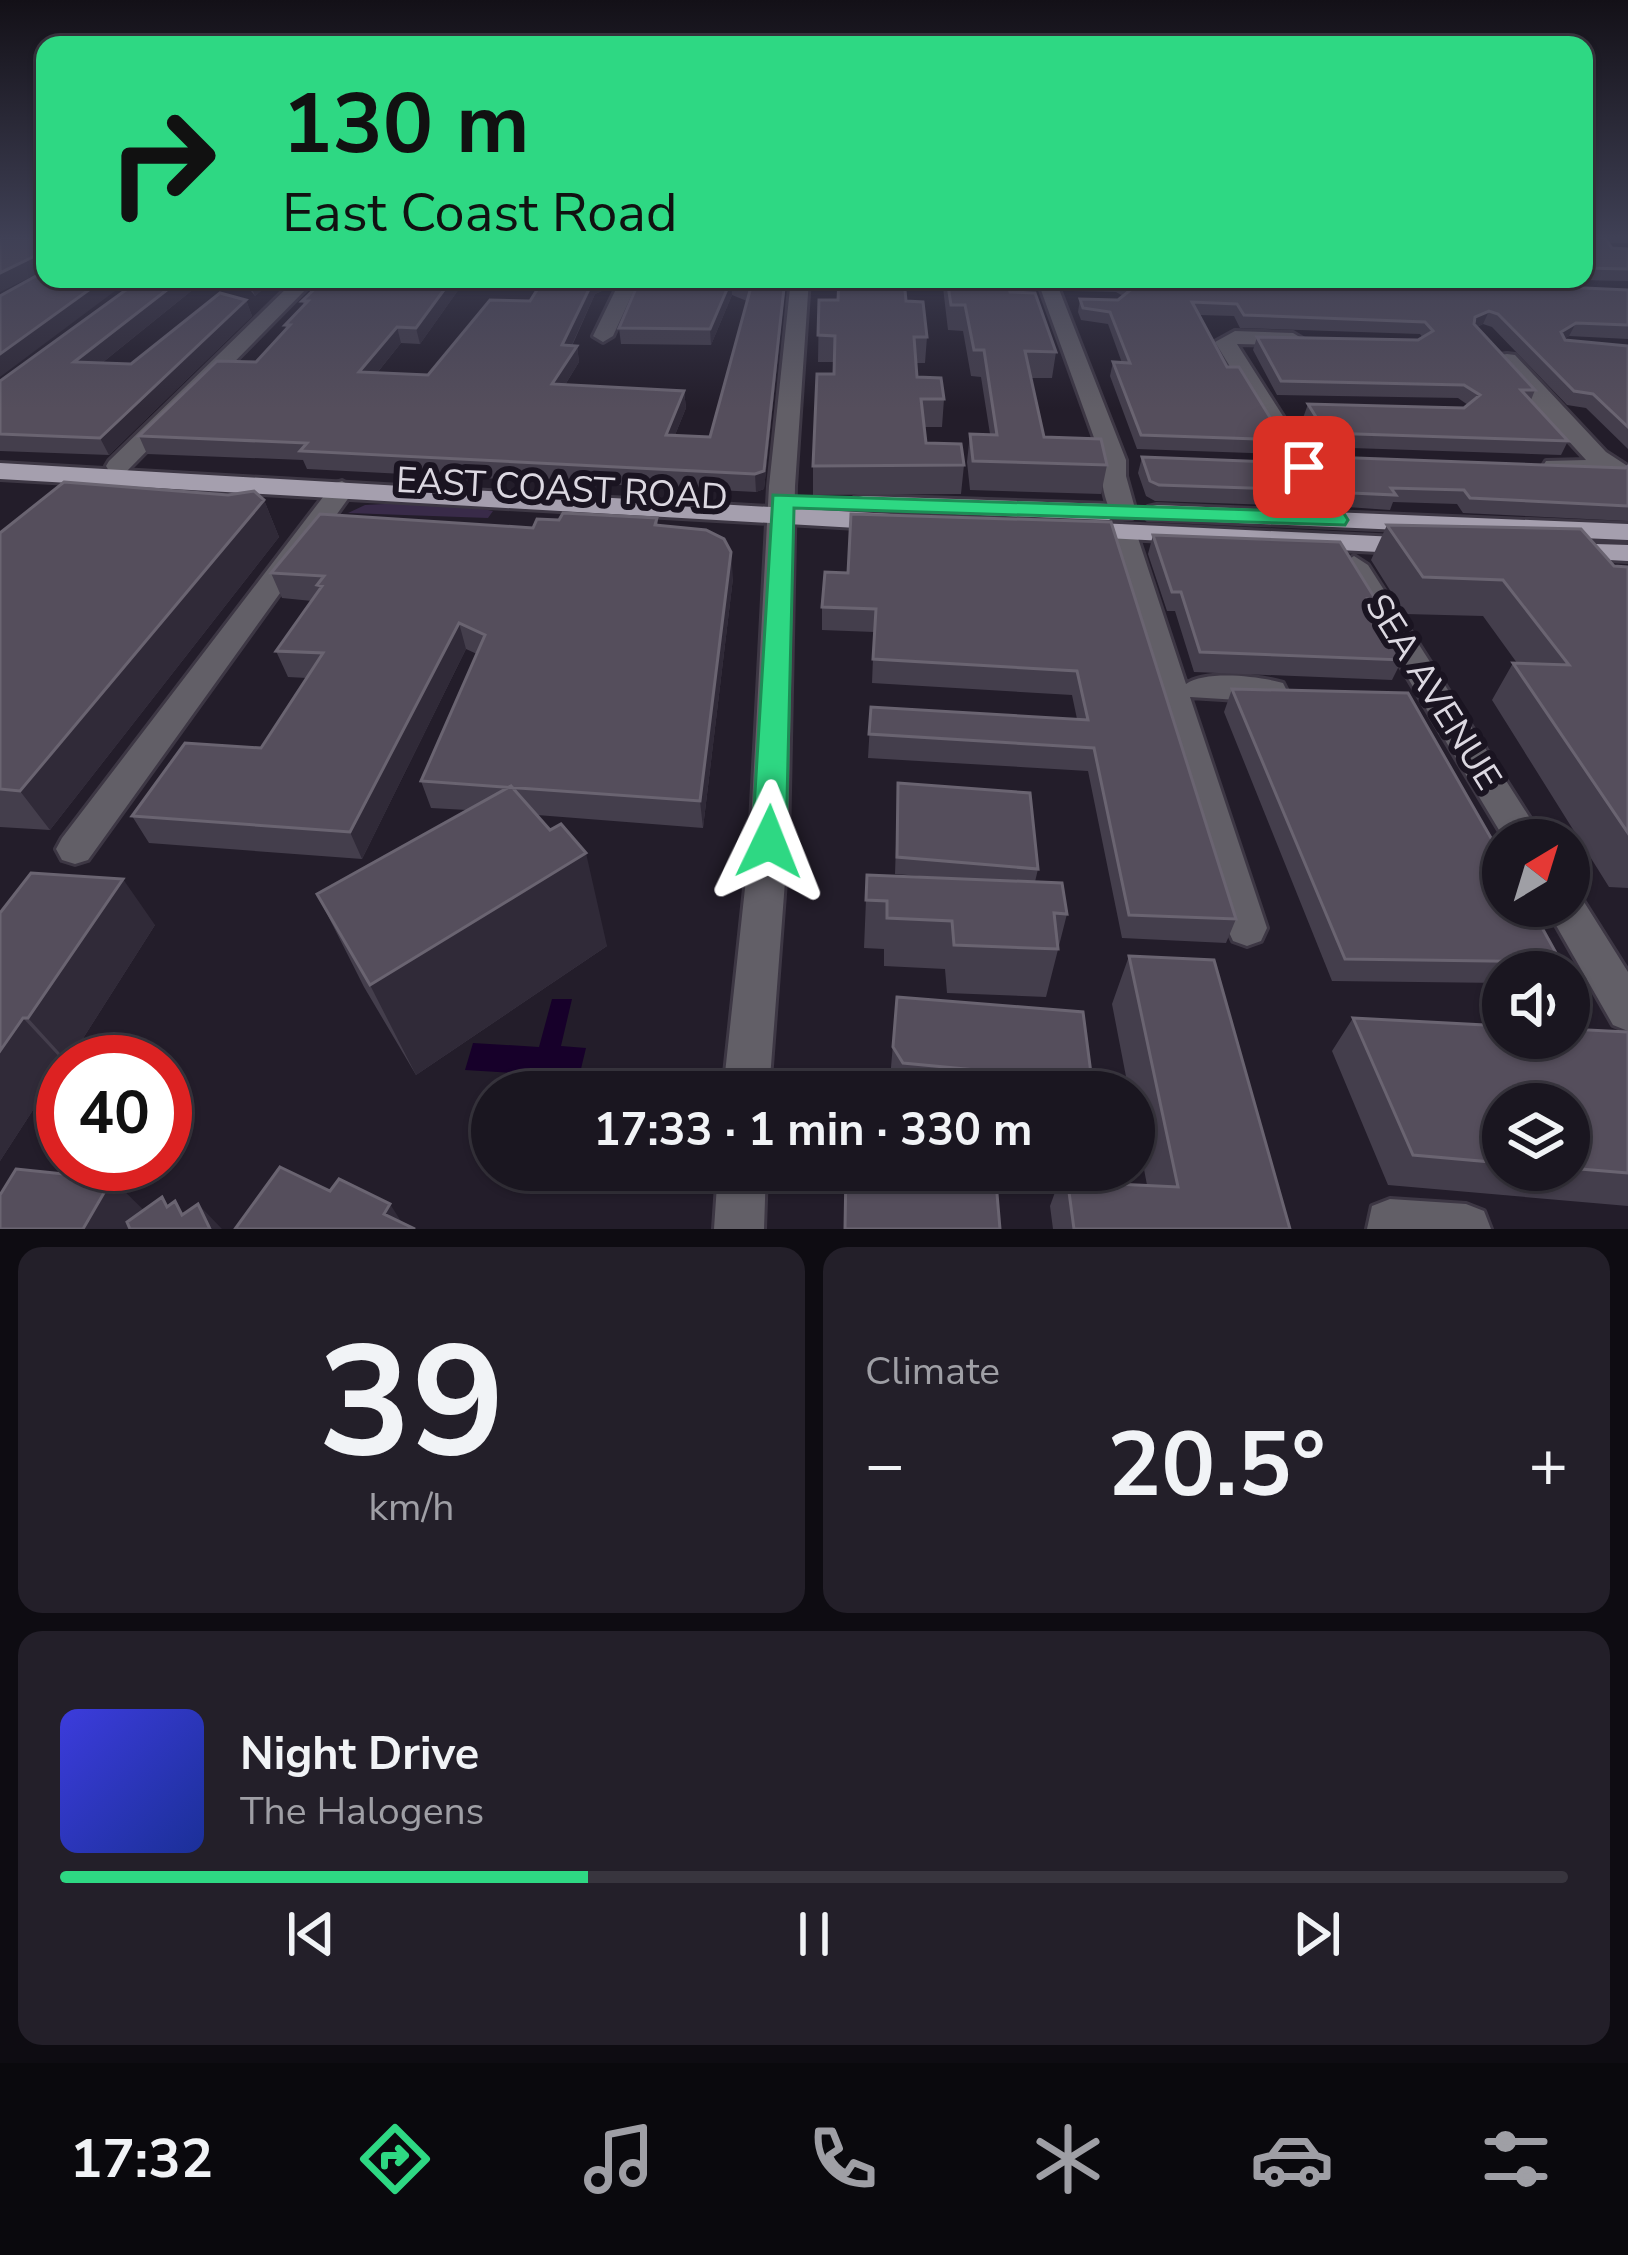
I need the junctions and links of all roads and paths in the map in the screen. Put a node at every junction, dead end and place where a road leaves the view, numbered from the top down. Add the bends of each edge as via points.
1 (291, 294) edge
2 (616, 294) edge
3 (799, 294) edge
4 (1059, 294) edge
5 (603, 336) dead end
6 (1324, 340) edge
7 (1498, 350) edge
8 (1332, 459) edge
9 (0, 460) edge
10 (1302, 462) junction
11 (1520, 464) edge
12 (1261, 466) edge
13 (1610, 468) edge
14 (0, 471) edge
15 (110, 473) junction
16 (342, 489) junction
17 (1628, 497) edge
18 (73, 503) edge
19 (781, 509) junction
20 (1127, 519) junction
21 (1339, 532) junction
22 (1628, 532) edge
23 (1628, 554) edge
24 (1200, 688) dead end
25 (1311, 692) edge
26 (1400, 696) edge
27 (1439, 698) junction
28 (1512, 819) edge
29 (75, 849) dead end
30 (1577, 927) edge
31 (1247, 928) dead end
32 (1628, 1012) edge
33 (748, 1071) edge
34 (741, 1191) edge
35 (1390, 1224) dead end
36 (739, 1229) edge
37 (1466, 1229) edge

1 - 15 street
2 - 5 street
3 - 19 street
4 - 20 street via 1122,463 1113,476
6 - 10 street, SEA AVENUE via 1226,338 1277,406
7 - 13 street
8 - 10 street
9 - 15 main road, EAST COAST ROAD
10 - 12 street
10 - 21 street, SEA AVENUE
11 - 13 street
13 - 17 street
14 - 15 main road, EAST COAST ROAD
15 - 16 main road, EAST COAST ROAD
15 - 18 street
15 - 19 main road, EAST COAST ROAD
16 - 19 main road, EAST COAST ROAD
16 - 29 street, EAST COAST ROAD
19 - 20 main road, EAST COAST ROAD
19 - 33 street via 769,842
20 - 21 main road, EAST COAST ROAD
20 - 31 street
21 - 22 main road, EAST COAST ROAD
21 - 23 main road, EAST COAST ROAD
21 - 27 street, SEA AVENUE
24 - 25 street
26 - 27 street
27 - 28 street, SEA AVENUE
30 - 32 street
34 - 36 street
35 - 37 street

